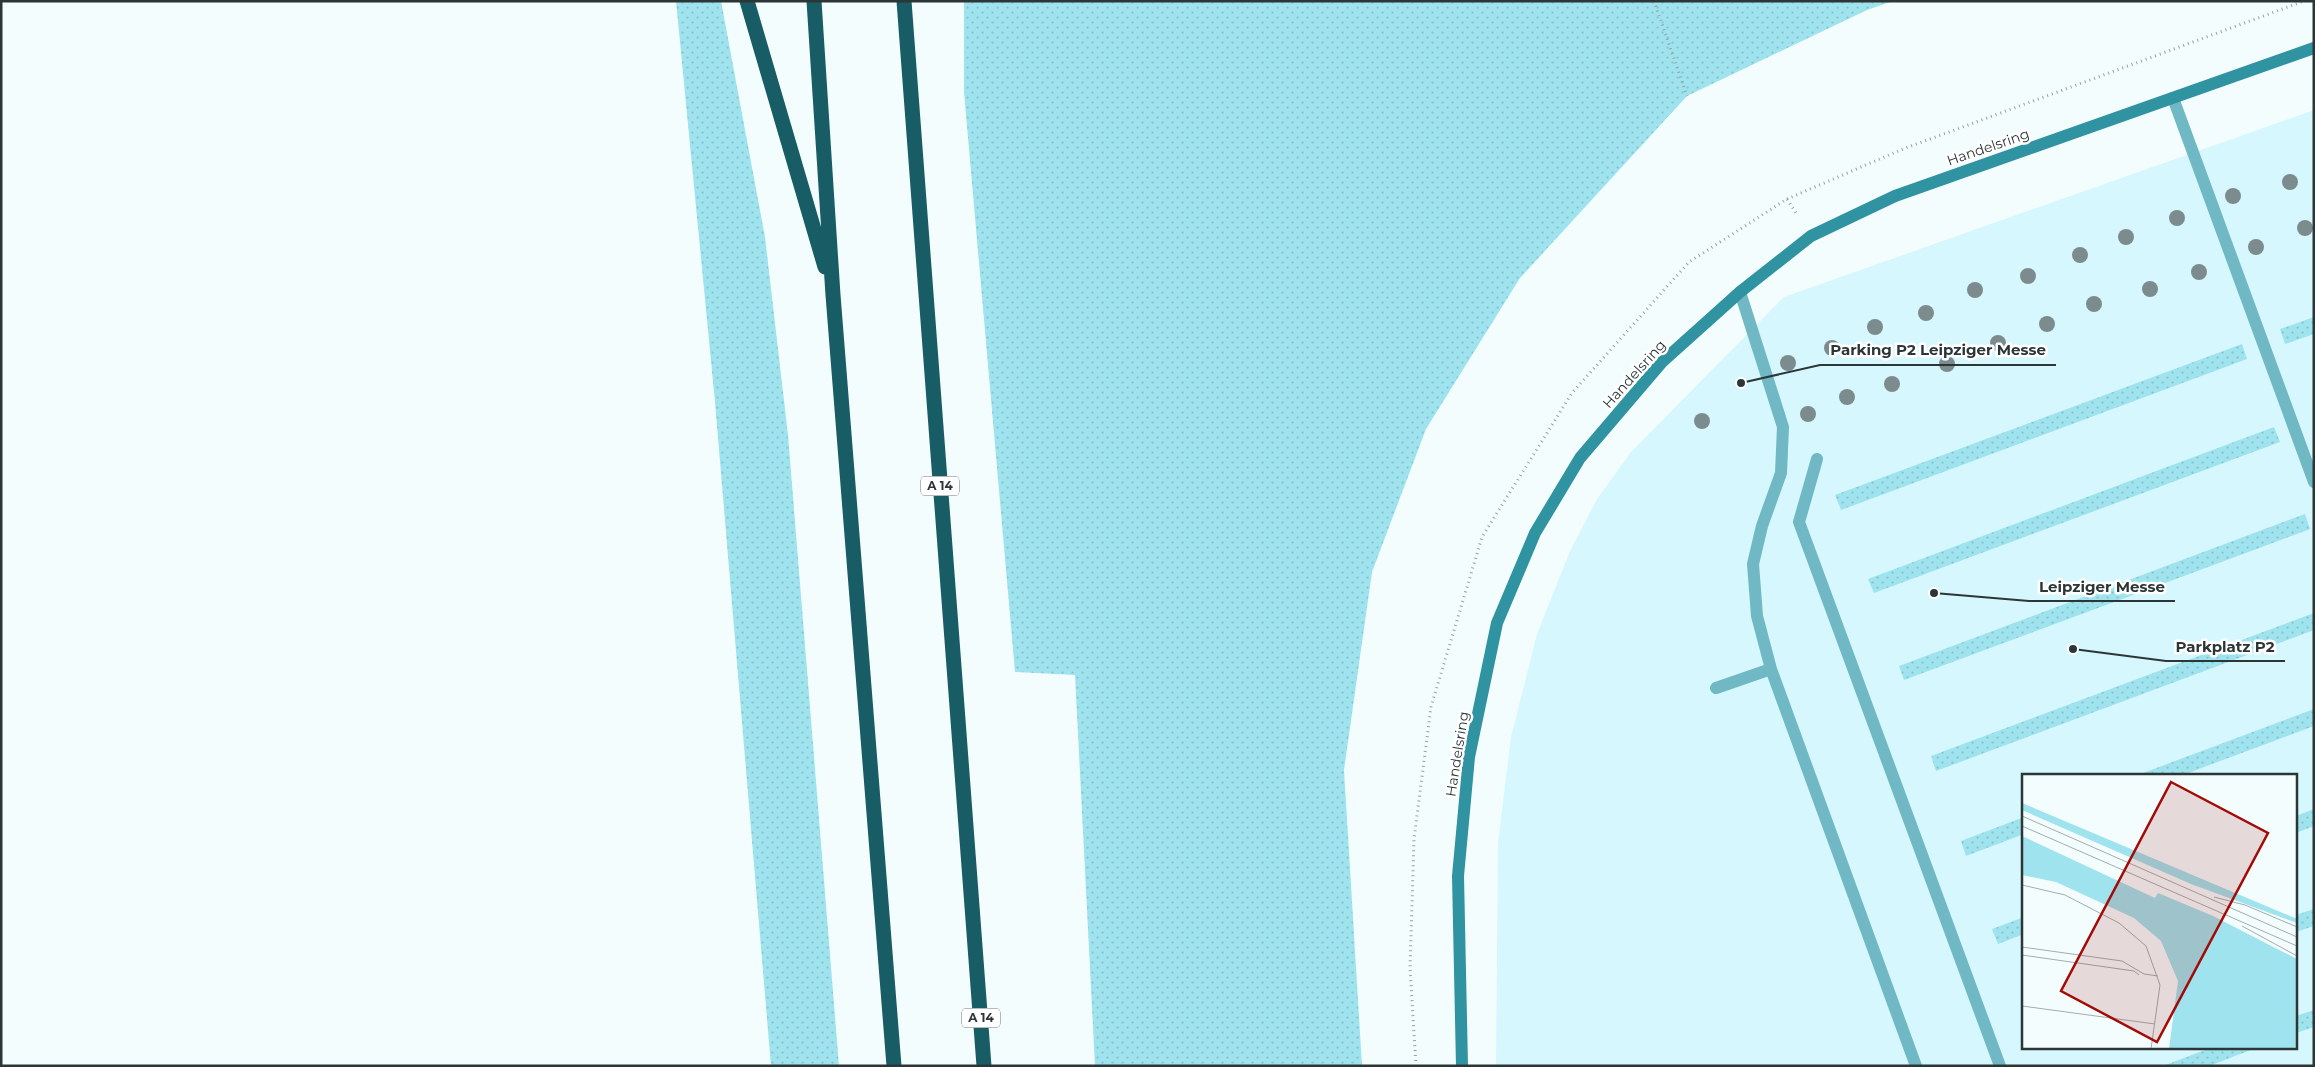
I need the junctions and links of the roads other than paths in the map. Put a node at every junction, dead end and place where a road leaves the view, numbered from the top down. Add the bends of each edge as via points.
1 (747, 1) edge
2 (814, 1) edge
3 (904, 1) edge
4 (2314, 48) edge
5 (2173, 98) junction
6 (1740, 292) junction
7 (833, 295) junction
8 (1818, 459) dead end
9 (2314, 482) edge
10 (1771, 669) junction
11 (1716, 688) dead end
12 (894, 1066) edge
13 (984, 1066) edge
14 (1462, 1066) edge
15 (1916, 1066) edge
16 (2000, 1066) edge

1 - 7 highway
2 - 7 highway
3 - 13 highway, A 14
4 - 5 main road, Handelsring
5 - 6 main road, Handelsring via 1895,196 1811,236
5 - 9 street
6 - 10 street via 1783,427 1781,473 1762,526 1753,564 1757,616
6 - 14 main road, Handelsring via 1662,362 1580,458 1535,533 1497,623 1469,757 1458,876
7 - 12 highway
8 - 16 street via 1799,522
10 - 11 street
10 - 15 street

